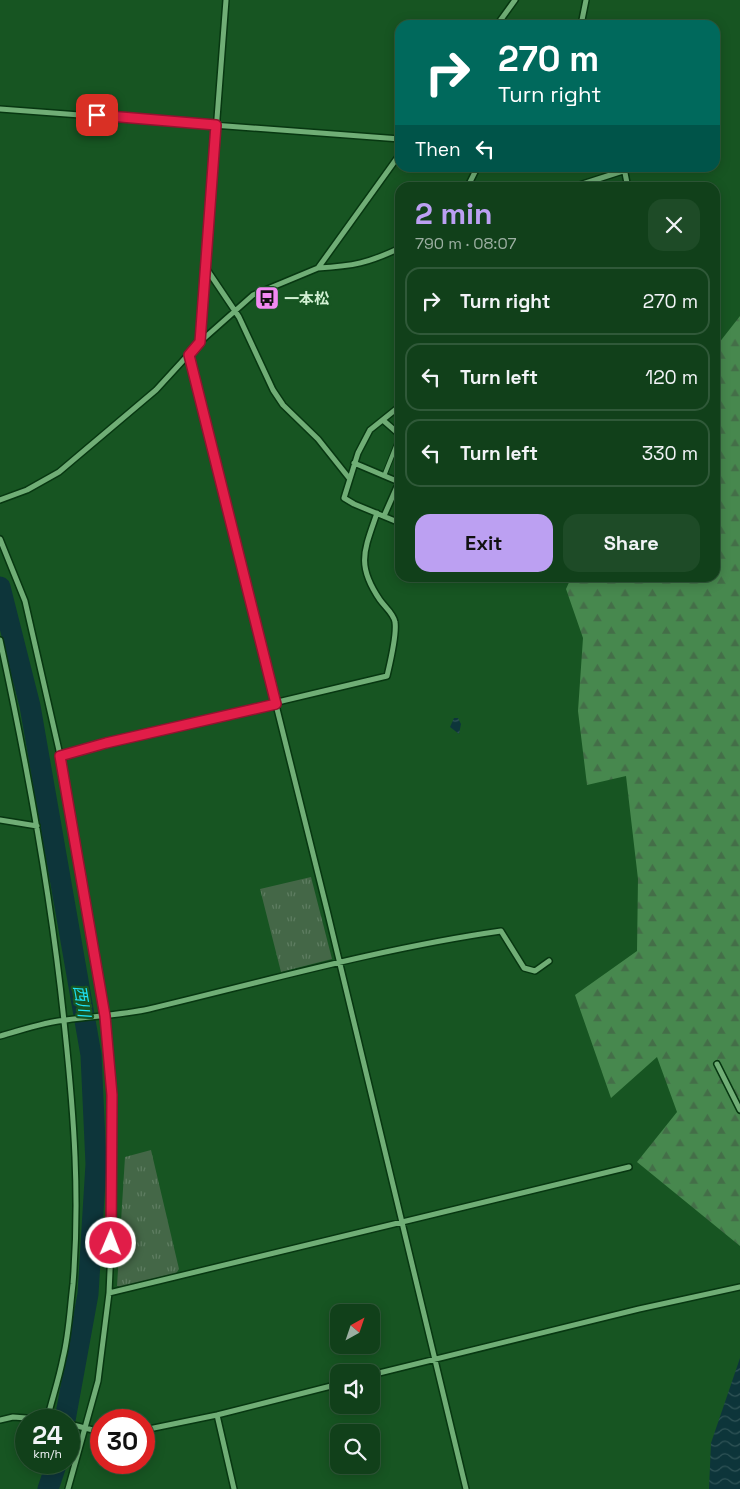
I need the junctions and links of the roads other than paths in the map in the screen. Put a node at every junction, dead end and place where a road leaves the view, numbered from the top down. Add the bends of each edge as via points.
1 (226, 0) edge
2 (516, 0) edge
3 (586, 0) edge
4 (501, 20) edge
5 (582, 20) edge
6 (0, 109) edge
7 (216, 125) junction
8 (395, 139) edge
9 (395, 161) edge
10 (616, 172) edge
11 (587, 182) edge
12 (395, 250) edge
13 (206, 268) junction
14 (318, 268) junction
15 (234, 311) junction
16 (200, 342) junction
17 (189, 355) junction
18 (395, 411) edge
19 (384, 421) junction
20 (395, 431) edge
21 (395, 448) edge
22 (354, 463) junction
23 (384, 476) junction
24 (349, 478) junction
25 (395, 480) edge
26 (395, 491) edge
27 (0, 500) edge
28 (377, 514) junction
29 (384, 516) junction
30 (395, 521) edge
31 (0, 539) edge
32 (0, 640) edge
33 (276, 704) junction
34 (60, 756) junction
35 (0, 820) edge
36 (37, 826) junction
37 (549, 961) dead end
38 (339, 963) junction
39 (105, 1016) junction
40 (64, 1020) junction
41 (0, 1036) edge
42 (717, 1064) dead end
43 (740, 1108) edge
44 (629, 1167) dead end
45 (402, 1222) junction
46 (740, 1287) edge
47 (109, 1293) junction
48 (434, 1360) junction
49 (380, 1373) edge
50 (330, 1386) edge
51 (50, 1409) edge
52 (218, 1416) junction
53 (15, 1417) edge
54 (0, 1420) edge
55 (80, 1427) edge
56 (155, 1428) edge
57 (85, 1429) junction
58 (90, 1430) edge
59 (68, 1489) edge
60 (234, 1489) edge
61 (466, 1489) edge

1 - 7 street
2 - 4 street
3 - 5 street
6 - 7 street
7 - 8 street
7 - 13 street
9 - 14 street
10 - 11 street
12 - 14 street via 371,262
13 - 15 street
13 - 16 street
14 - 15 street via 252,296
15 - 16 street
15 - 24 street via 283,405 318,439
16 - 17 street
17 - 27 street via 156,390 59,472 27,490
17 - 33 street
18 - 19 street
19 - 20 street
19 - 22 street via 370,430
21 - 23 lane
22 - 23 street
22 - 24 street
23 - 25 street
24 - 28 street via 344,498
26 - 29 street
28 - 29 street
28 - 33 street via 363,565 371,587 395,623 387,676
29 - 30 street
31 - 34 street via 26,601
32 - 36 street
33 - 34 street
33 - 38 street
34 - 39 street
35 - 36 street
36 - 40 street via 60,970
37 - 38 street via 535,971 524,968 501,931
38 - 39 street
38 - 45 street
39 - 40 street
39 - 47 street via 112,1095
40 - 41 street
40 - 51 street via 76,1136 77,1215 64,1357
42 - 43 street
44 - 45 street
45 - 47 street
45 - 48 street
46 - 48 street
47 - 57 street via 98,1381
48 - 49 street
48 - 61 street
50 - 52 street
52 - 56 street
52 - 60 street
53 - 54 street
55 - 57 street
57 - 58 street
57 - 59 street

